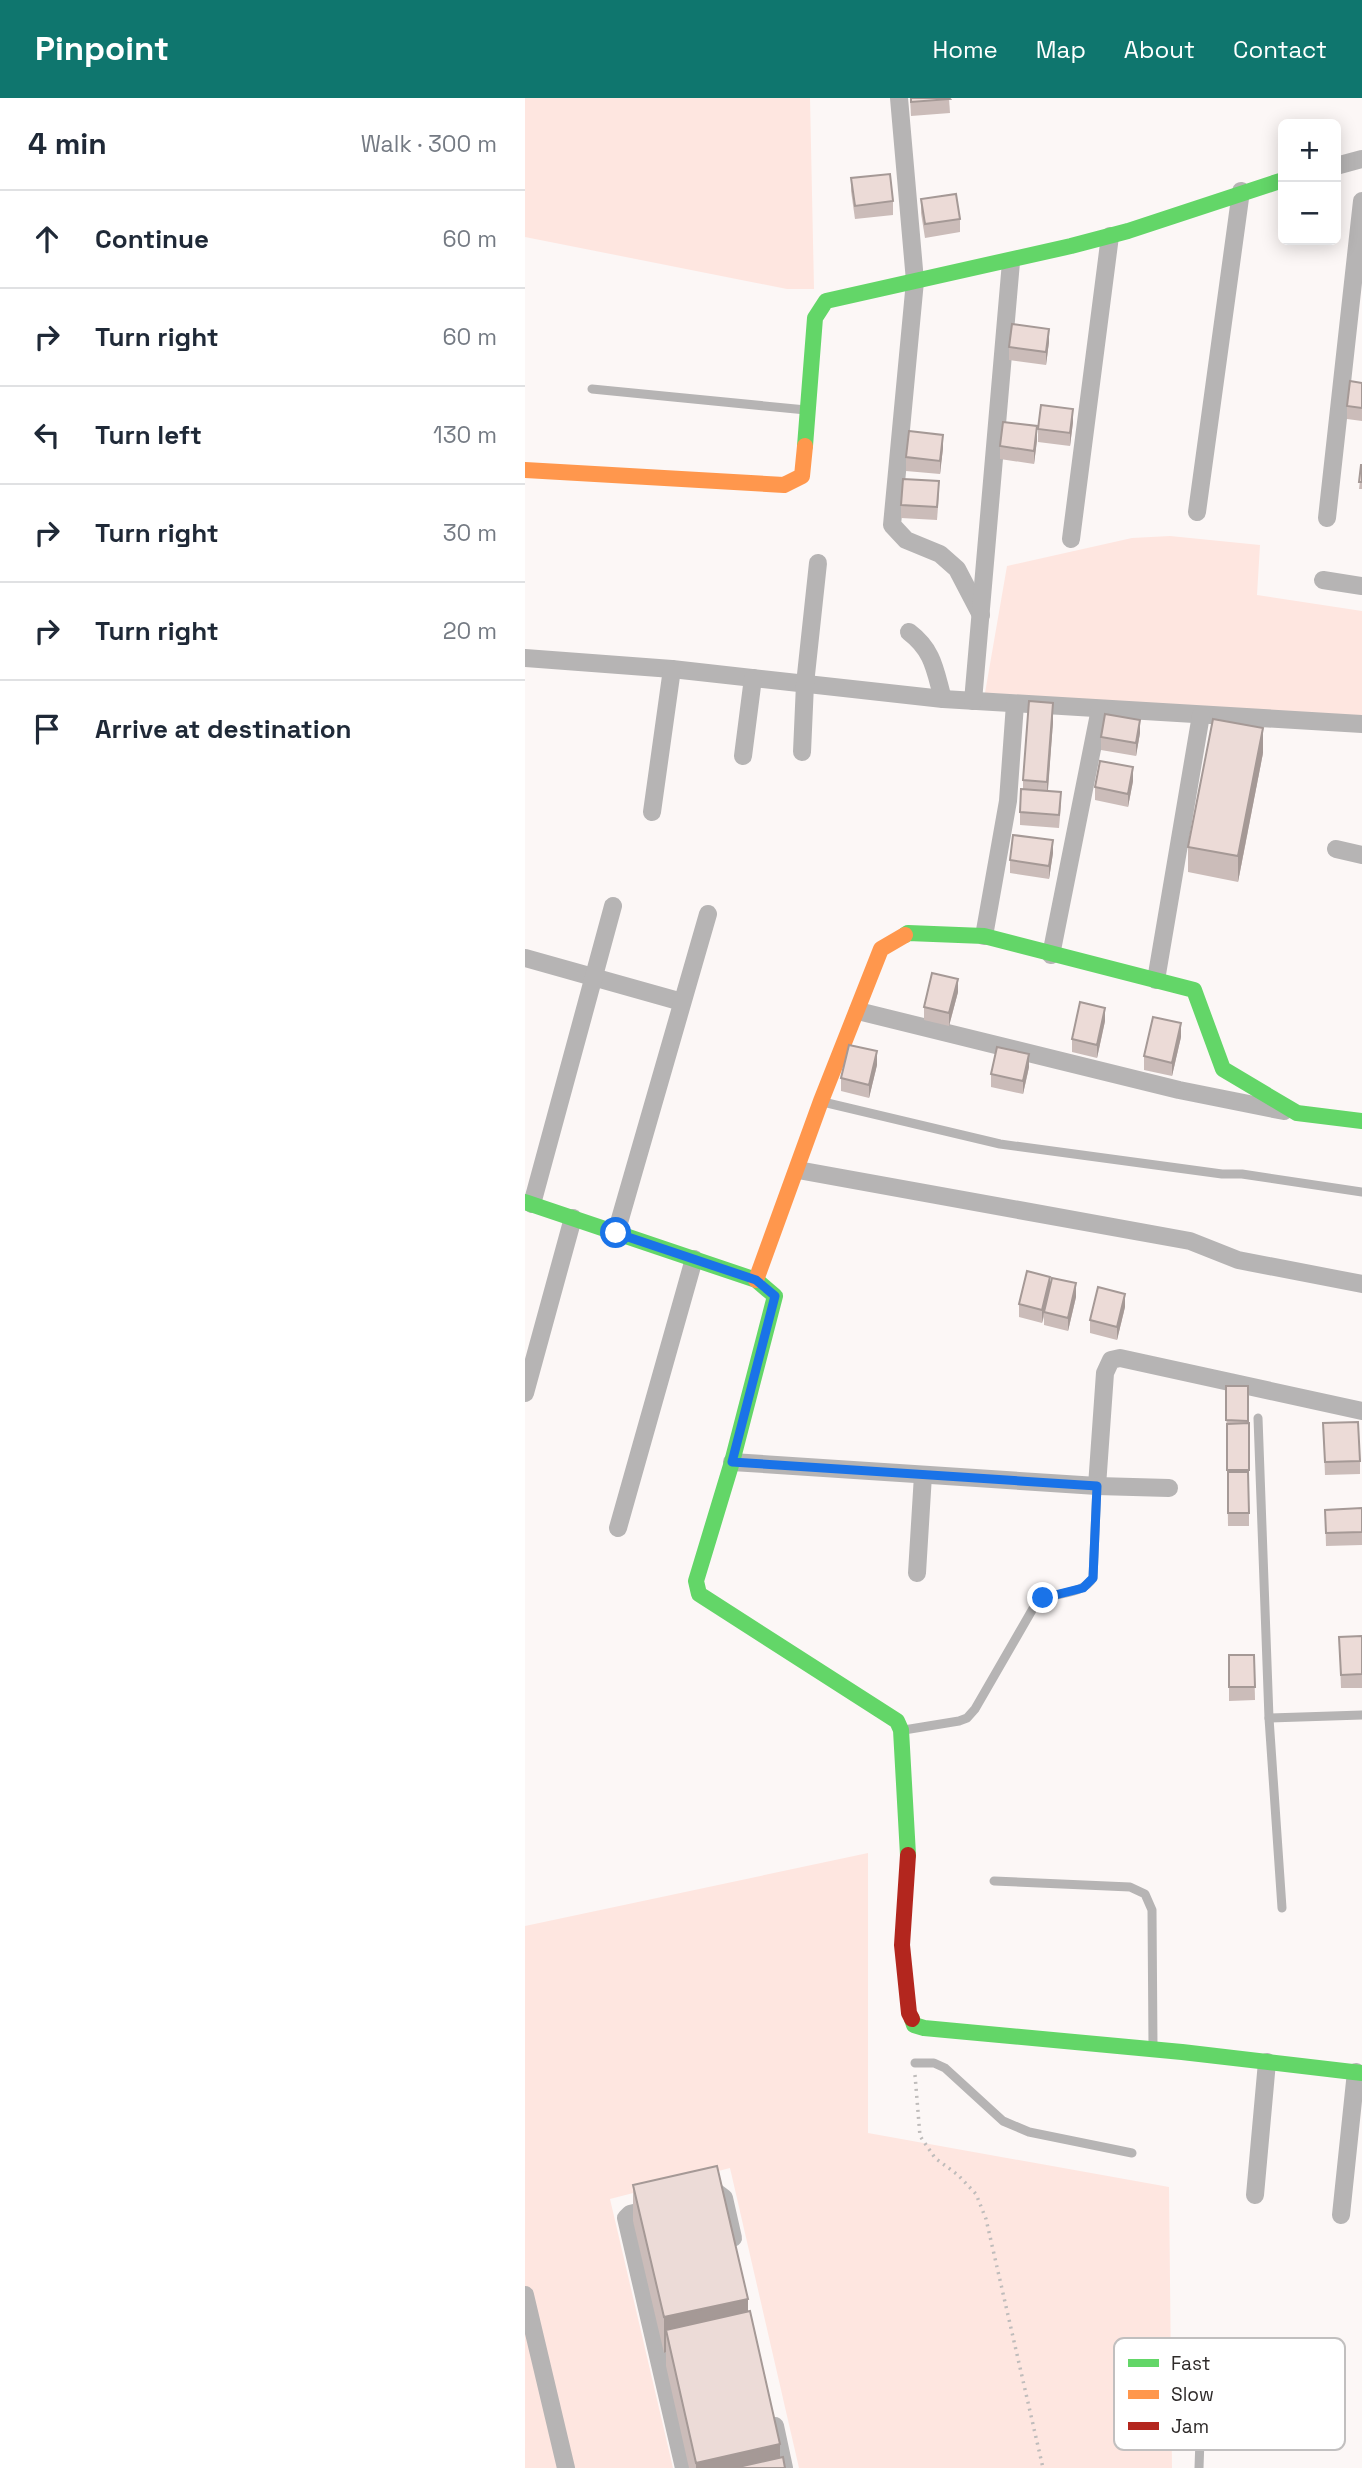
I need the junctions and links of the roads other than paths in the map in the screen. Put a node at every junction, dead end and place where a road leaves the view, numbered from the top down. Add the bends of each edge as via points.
1 (899, 98) edge
2 (1362, 159) edge
3 (1341, 165) edge
4 (1278, 181) edge
5 (1241, 191) junction
6 (1362, 201) edge
7 (1110, 236) junction
8 (1011, 262) junction
9 (915, 281) junction
10 (592, 389) dead end
11 (808, 410) junction
12 (525, 470) edge
13 (1197, 512) dead end
14 (1327, 518) dead end
15 (1071, 539) dead end
16 (818, 563) dead end
17 (1323, 580) dead end
18 (1362, 586) edge
19 (981, 615) junction
20 (909, 632) dead end
21 (525, 658) edge
22 (672, 669) junction
23 (753, 678) junction
24 (806, 684) junction
25 (943, 699) junction
26 (973, 701) junction
27 (1015, 704) junction
28 (1100, 709) junction
29 (1201, 715) junction
30 (1362, 724) edge
31 (802, 752) dead end
32 (743, 756) dead end
33 (652, 811) dead end
34 (1336, 849) dead end
35 (1362, 855) edge
36 (613, 906) dead end
37 (708, 914) dead end
38 (983, 936) junction
39 (1051, 955) junction
40 (525, 958) edge
41 (594, 977) junction
42 (1156, 981) junction
43 (683, 1002) junction
44 (858, 1011) junction
45 (821, 1101) junction
46 (1297, 1113) junction
47 (1362, 1121) edge
48 (798, 1170) junction
49 (1362, 1192) edge
50 (528, 1203) edge
51 (573, 1218) junction
52 (616, 1233) junction
53 (694, 1259) junction
54 (756, 1280) junction
55 (1362, 1284) edge
56 (525, 1393) edge
57 (1362, 1411) edge
58 (1258, 1418) dead end
59 (732, 1462) junction
60 (923, 1475) junction
61 (1097, 1486) junction
62 (1169, 1488) dead end
63 (618, 1528) dead end
64 (917, 1573) dead end
65 (1362, 1715) edge
66 (1269, 1718) junction
67 (901, 1730) junction
68 (994, 1881) dead end
69 (1282, 1908) dead end
70 (1153, 2050) junction
71 (1267, 2062) junction
72 (915, 2063) road end
73 (1359, 2073) edge
74 (1132, 2153) dead end
75 (1255, 2195) dead end
76 (696, 2196) edge
77 (670, 2203) edge
78 (1341, 2215) dead end
79 (737, 2258) edge
80 (525, 2295) edge
81 (772, 2416) edge
82 (1200, 2450) edge
83 (566, 2468) edge
84 (684, 2468) edge
85 (784, 2468) edge
86 (1199, 2468) edge

1 - 9 street
2 - 3 street
4 - 5 street
5 - 7 street
5 - 13 street
6 - 14 street
7 - 8 street
7 - 15 street
8 - 9 street
8 - 19 street
9 - 11 street via 826,301 815,318
9 - 19 street via 892,525 906,540 940,554 957,569
10 - 11 lane
11 - 12 street via 802,476 784,485
16 - 24 street
17 - 18 street
19 - 26 street
20 - 25 street via 931,656
21 - 22 street
22 - 23 street
22 - 33 street
23 - 24 street
23 - 32 street
24 - 25 street
24 - 31 street
25 - 26 street
26 - 27 street
27 - 28 street
27 - 38 street via 1009,801
28 - 29 street
28 - 39 street
29 - 30 street
29 - 42 street
34 - 35 street
36 - 41 street
37 - 43 street
38 - 39 street
38 - 44 street via 908,933 899,938 881,949
39 - 42 street
40 - 41 street
41 - 43 street
41 - 50 street
42 - 46 street via 1195,990 1223,1069
43 - 52 street
44 - 45 street
44 - 46 street via 1179,1090
45 - 48 street
45 - 49 lane via 1000,1144
46 - 47 street
48 - 54 street
48 - 55 street via 1190,1241 1238,1260
50 - 51 street
51 - 52 street
51 - 56 street
52 - 53 street
53 - 54 street
53 - 63 street
54 - 59 street via 775,1296
57 - 61 street via 1119,1358 1111,1360 1105,1373
58 - 66 lane
59 - 60 street
59 - 67 street via 696,1581 699,1594 889,1714
60 - 61 street
60 - 64 street
61 - 62 street
61 - 67 lane via 1089,1584 1043,1598 1035,1605 967,1718
65 - 66 lane
66 - 69 lane
67 - 70 street via 909,1868 902,1945 913,2025
68 - 70 lane via 1130,1886 1145,1894 1152,1910
70 - 71 street
71 - 73 street
71 - 75 street
72 - 74 lane via 945,2068 1013,2127
73 - 78 street
76 - 79 street via 716,2192 725,2198
77 - 84 street via 626,2218
80 - 83 street
81 - 85 street
82 - 86 lane

